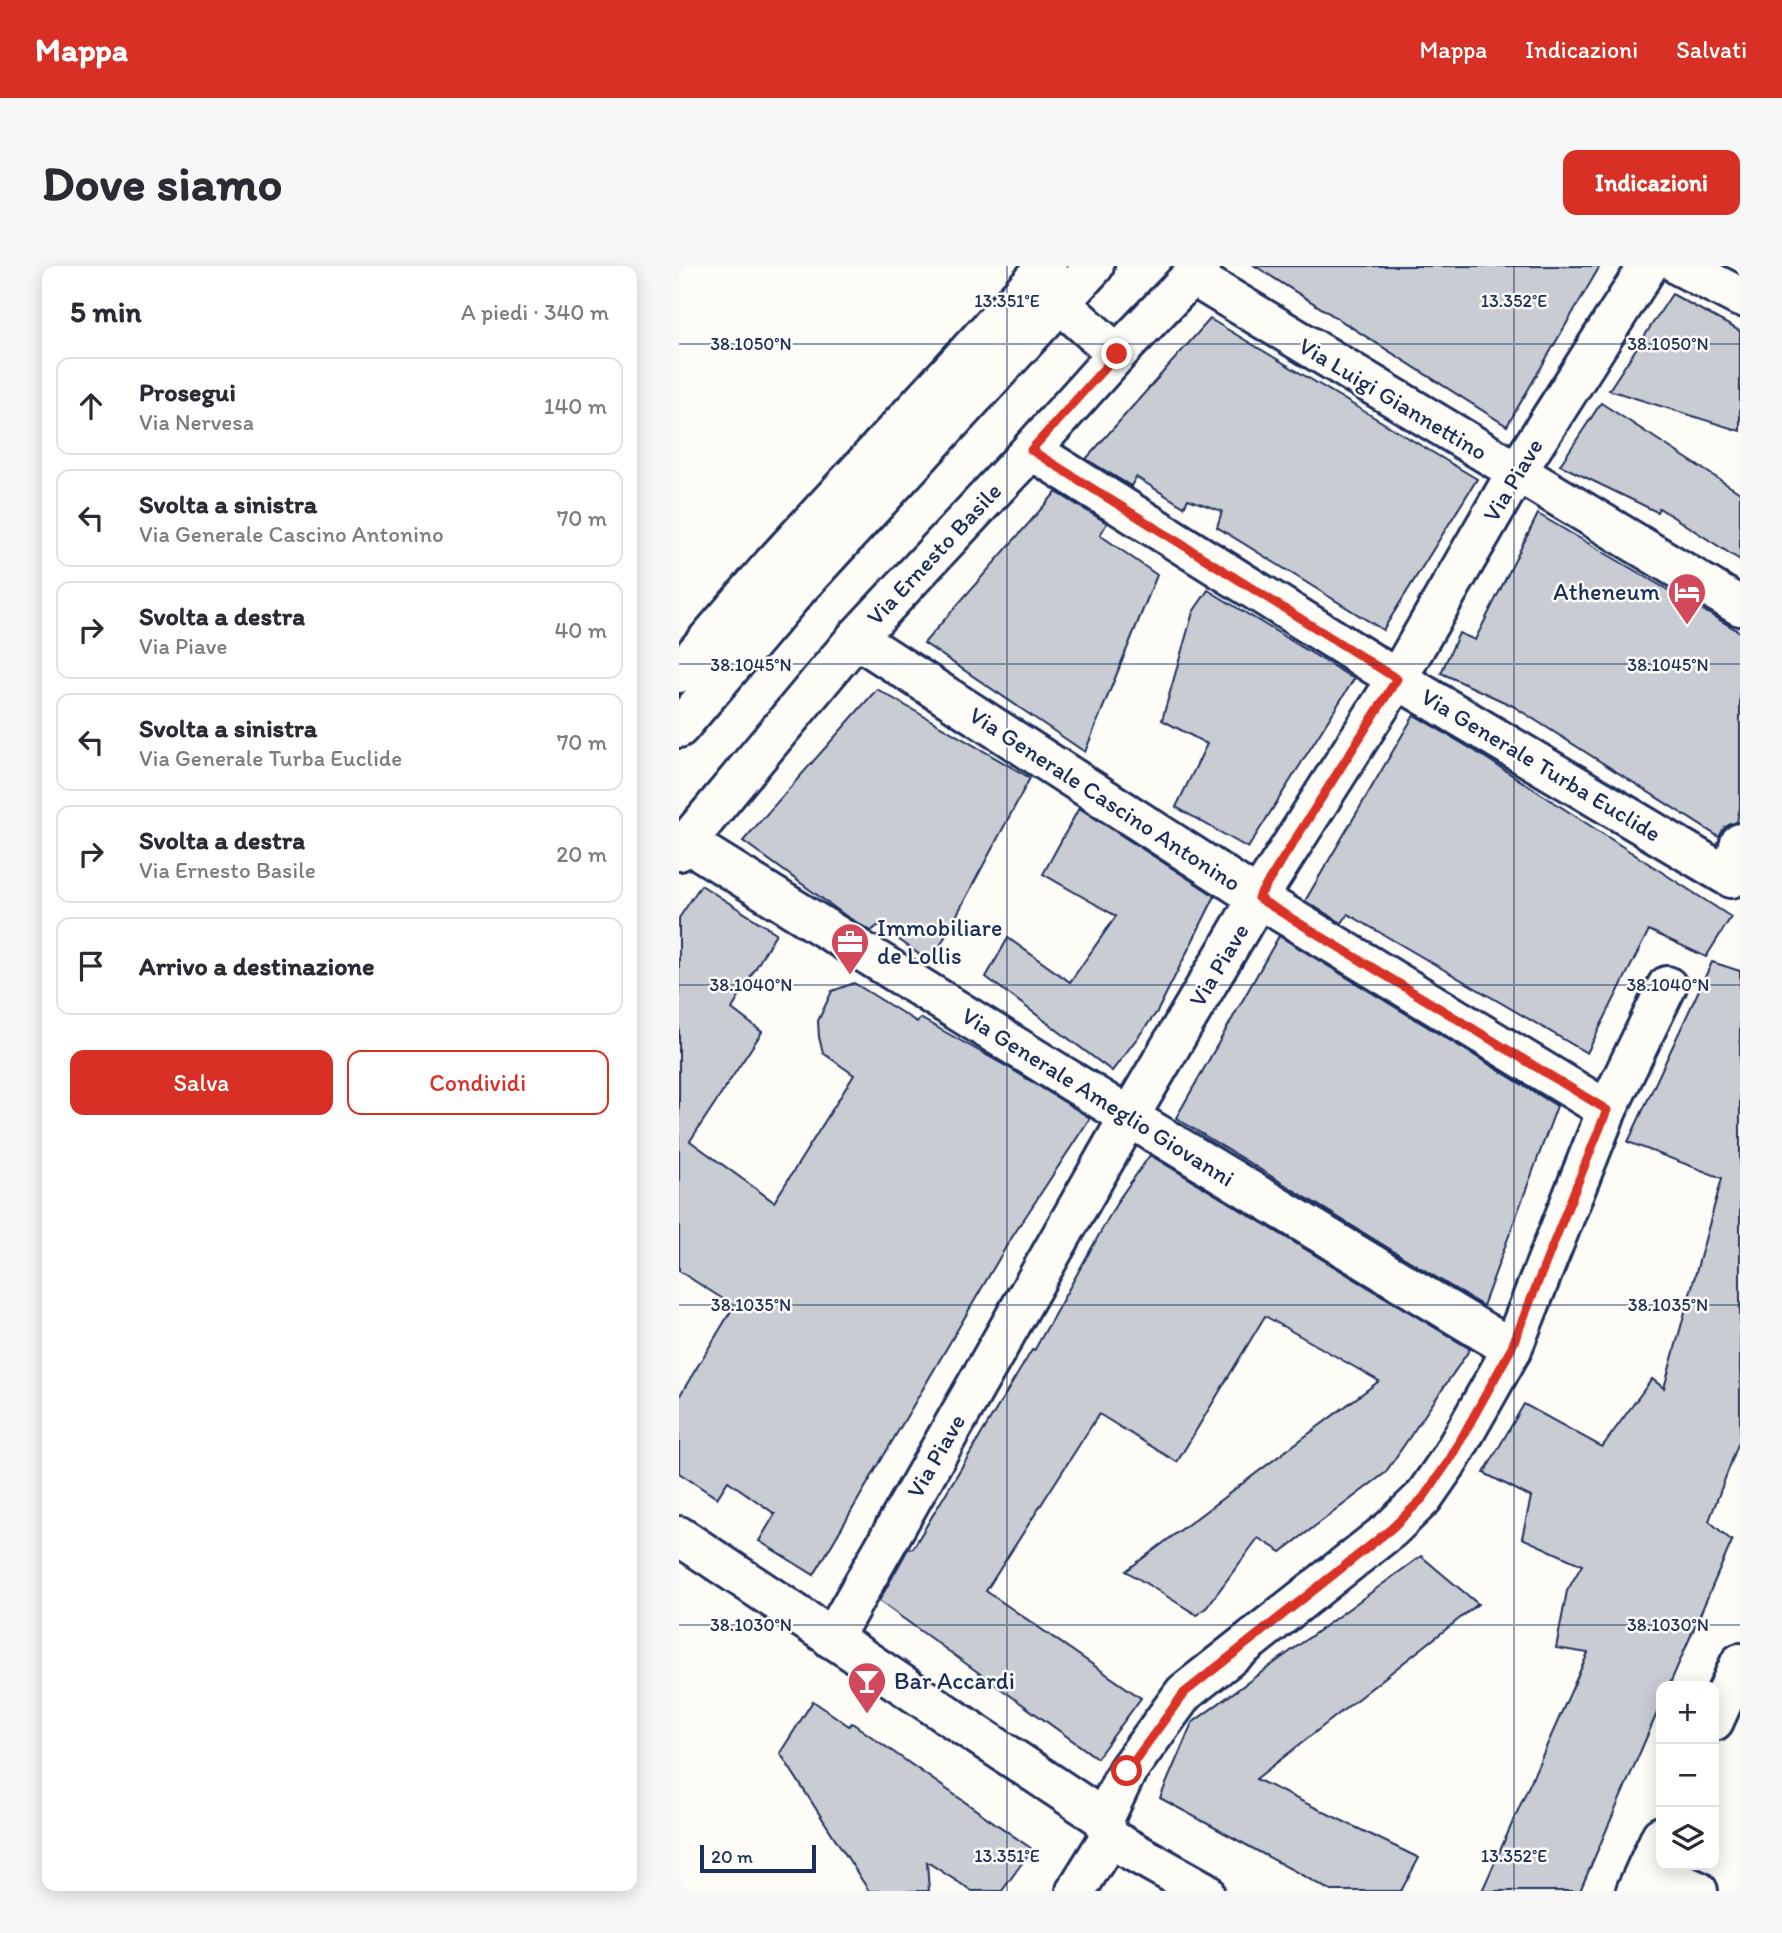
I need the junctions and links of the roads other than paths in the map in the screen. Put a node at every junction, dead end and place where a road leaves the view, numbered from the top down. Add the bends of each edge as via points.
1 (1094, 266) edge
2 (1648, 266) edge
3 (1681, 266) edge
4 (1196, 271) edge
5 (1047, 283) edge
6 (1740, 297) edge
7 (1117, 354) junction
8 (1031, 450) junction
9 (1516, 473) junction
10 (1740, 606) edge
11 (856, 638) junction
12 (679, 673) edge
13 (1397, 679) junction
14 (679, 728) edge
15 (682, 847) edge
16 (1736, 861) edge
17 (1258, 898) junction
18 (1667, 986) dead end
19 (1607, 1110) junction
20 (1129, 1117) junction
21 (1511, 1349) junction
22 (679, 1536) edge
23 (832, 1639) junction
24 (1740, 1663) edge
25 (1719, 1710) edge
26 (1106, 1828) junction
27 (1648, 1865) edge
28 (1076, 1891) edge
29 (1204, 1891) edge
30 (1698, 1891) edge

1 - 5 street
2 - 9 street, Via Piave
3 - 6 street
4 - 7 street, Via Ernesto Basile
4 - 9 street, Via Luigi Giannettino
5 - 7 street
5 - 12 street via 773,564
5 - 14 street
7 - 8 street, Via Ernesto Basile
8 - 11 street, Via Ernesto Basile
8 - 13 street, Via Generale Turba Euclide
9 - 10 street, Via Luigi Giannettino
9 - 13 street, Via Piave
11 - 15 street, Via Ernesto Basile
11 - 17 street, Via Generale Cascino Antonino
13 - 16 street, Via Generale Turba Euclide
13 - 17 street, Via Piave
15 - 20 street, Via Generale Ameglio Giovanni
17 - 19 street, Via Generale Cascino Antonino
17 - 20 street, Via Piave
18 - 19 street
19 - 21 street
20 - 21 street, Via Generale Ameglio Giovanni
20 - 23 street, Via Piave
21 - 26 street via 1423,1498 1391,1529 1184,1693 1127,1771
22 - 23 street
23 - 26 street
24 - 25 street
26 - 28 street
26 - 29 street
27 - 30 street

